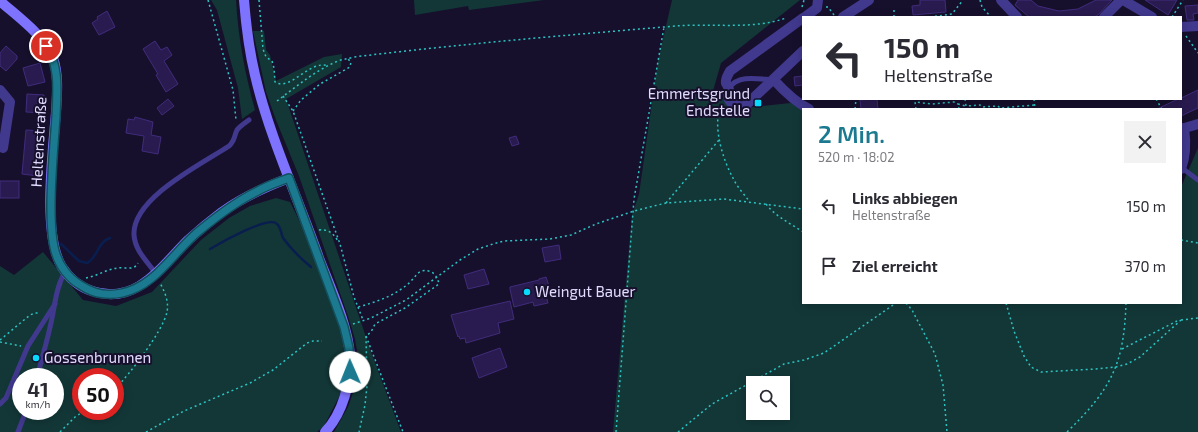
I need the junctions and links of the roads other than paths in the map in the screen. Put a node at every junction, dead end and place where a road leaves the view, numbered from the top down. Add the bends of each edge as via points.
1 (244, 0) edge
2 (869, 0) edge
3 (1001, 0) edge
4 (1122, 0) edge
5 (0, 1) edge
6 (820, 3) edge
7 (807, 16) edge
8 (838, 16) edge
9 (1016, 16) edge
10 (1105, 16) edge
11 (1150, 16) edge
12 (802, 19) edge
13 (1198, 26) edge
14 (1183, 31) edge
15 (802, 52) edge
16 (774, 80) junction
17 (0, 90) edge
18 (728, 92) junction
19 (808, 108) edge
20 (249, 120) dead end
21 (1198, 124) edge
22 (1183, 129) edge
23 (3, 148) dead end
24 (1182, 165) edge
25 (1182, 170) edge
26 (289, 178) junction
27 (1198, 180) edge
28 (65, 272) junction
29 (156, 274) junction
30 (55, 304) junction
31 (39, 368) edge
32 (0, 404) edge
33 (23, 420) edge
34 (18, 432) edge
35 (325, 432) edge

1 - 26 street via 246,29 255,76
2 - 8 street
3 - 9 street
4 - 10 street
4 - 11 street
5 - 28 street, Heltenstraße via 38,37 49,50 54,63 57,89 51,228 58,261
6 - 7 street
12 - 18 street via 734,67 726,77
13 - 14 street
15 - 16 street
16 - 18 lane via 738,80 732,84
16 - 18 street via 745,106 735,106 730,102
16 - 19 street via 784,91
17 - 23 street via 10,102
20 - 29 lane via 240,127 233,142 164,188 141,212 135,226 135,243
21 - 22 street
22 - 24 street via 1186,150
25 - 27 lane
26 - 29 street, Heltenstraße via 256,191 222,213 187,242
26 - 35 street via 344,327 349,348 350,372 346,391 339,411
28 - 29 street, Heltenstraße via 86,289 108,294 128,292
28 - 30 lane via 60,280
30 - 31 lane
30 - 32 lane via 28,346 6,398
33 - 34 lane

